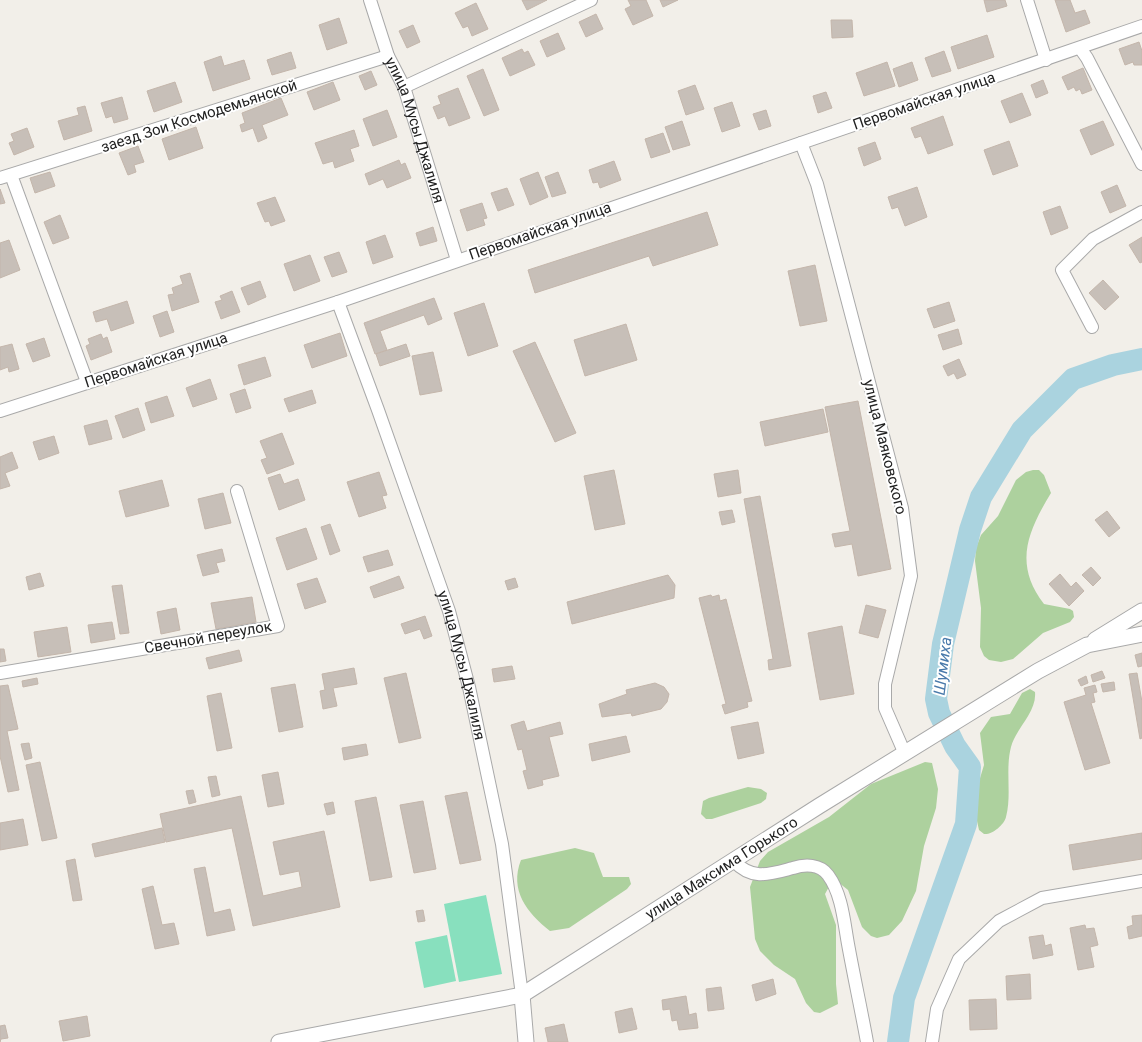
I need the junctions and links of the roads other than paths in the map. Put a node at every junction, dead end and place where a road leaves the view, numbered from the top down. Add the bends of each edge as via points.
1 (370, 0) edge
2 (591, 0) edge
3 (1027, 0) edge
4 (1142, 26) edge
5 (1080, 48) junction
6 (388, 56) junction
7 (1046, 60) junction
8 (404, 87) junction
9 (801, 143) junction
10 (1142, 164) edge
11 (5, 177) edge
12 (1142, 212) edge
13 (457, 260) junction
14 (338, 302) junction
15 (1092, 327) dead end
16 (87, 382) junction
17 (0, 411) edge
18 (237, 491) dead end
19 (1142, 611) edge
20 (1142, 634) edge
21 (1087, 645) junction
22 (0, 673) edge
23 (905, 754) junction
24 (734, 861) junction
25 (1142, 881) edge
26 (522, 995) junction
27 (279, 1042) edge
28 (526, 1042) edge
29 (867, 1042) edge
30 (932, 1042) edge

1 - 6 street, улица Мусы Джалиля
2 - 8 street
3 - 7 street
4 - 5 street, Первомайская улица
5 - 7 street, Первомайская улица
5 - 10 street
6 - 8 street, улица Мусы Джалиля
6 - 11 street, заезд Зои Космодемьянской
7 - 9 street, Первомайская улица
8 - 13 street, улица Мусы Джалиля
9 - 13 street, Первомайская улица
9 - 23 street, улица Маяковского via 818,184 902,508 911,576 885,684 885,708
11 - 16 street, заезд Зои Космодемьянской
12 - 15 street via 1092,239 1062,270
13 - 14 street, Первомайская улица
14 - 16 street, Первомайская улица
14 - 26 street, улица Мусы Джалиля via 449,610 470,687 502,844
16 - 17 street, Первомайская улица
18 - 22 street, Свечной переулок via 278,626
19 - 21 street
20 - 21 street, улица Максима Горького
21 - 23 street, улица Максима Горького
23 - 24 street, улица Максима Горького
24 - 26 street, улица Максима Горького
24 - 29 street via 749,872 760,875 807,865 828,874 842,914
25 - 30 street via 1042,898 999,921 959,959 937,1010
26 - 27 street, улица Максима Горького
26 - 28 street, улица Мусы Джалиля

